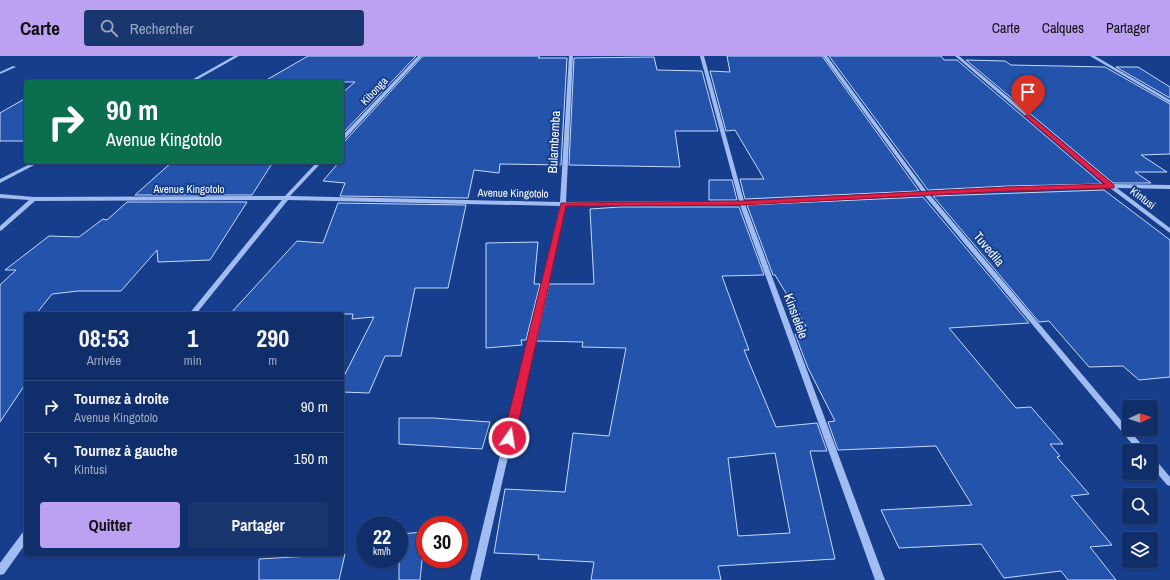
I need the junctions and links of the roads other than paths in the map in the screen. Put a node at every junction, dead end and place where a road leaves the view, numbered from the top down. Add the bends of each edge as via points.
1 (237, 56) edge
2 (420, 56) edge
3 (571, 56) edge
4 (702, 56) edge
5 (825, 56) edge
6 (957, 56) edge
7 (1092, 56) edge
8 (14, 66) dead end
9 (0, 73) edge
10 (194, 80) edge
11 (1170, 102) edge
12 (344, 137) edge
13 (34, 164) edge
14 (318, 164) edge
15 (0, 181) edge
16 (1111, 186) junction
17 (1170, 187) edge
18 (926, 194) junction
19 (0, 196) edge
20 (286, 198) junction
21 (34, 199) junction
22 (742, 203) junction
23 (563, 204) junction
24 (0, 229) edge
25 (1170, 231) edge
26 (194, 312) edge
27 (1137, 444) edge
28 (1158, 468) edge
29 (1170, 483) edge
30 (24, 538) edge
31 (0, 571) edge
32 (475, 580) edge
33 (880, 580) edge

1 - 10 street
2 - 12 street, Kibonga
3 - 23 street, Bulambemba
4 - 22 street, Kinsielele
5 - 18 street, Tuvedila
6 - 16 street, Kintusi
7 - 11 street
8 - 9 street
13 - 15 street
14 - 20 street
16 - 17 street, Avenue Kingotolo
16 - 18 street, Avenue Kingotolo
16 - 25 street, Kintusi
18 - 22 street, Avenue Kingotolo
18 - 27 street, Tuvedila
19 - 21 street, Avenue Kingotolo
20 - 21 street, Avenue Kingotolo
20 - 23 street, Avenue Kingotolo
20 - 26 street
21 - 24 street
22 - 23 street, Avenue Kingotolo
22 - 33 street, Kinsielele
23 - 32 street, Bulambemba
28 - 29 street
30 - 31 street

